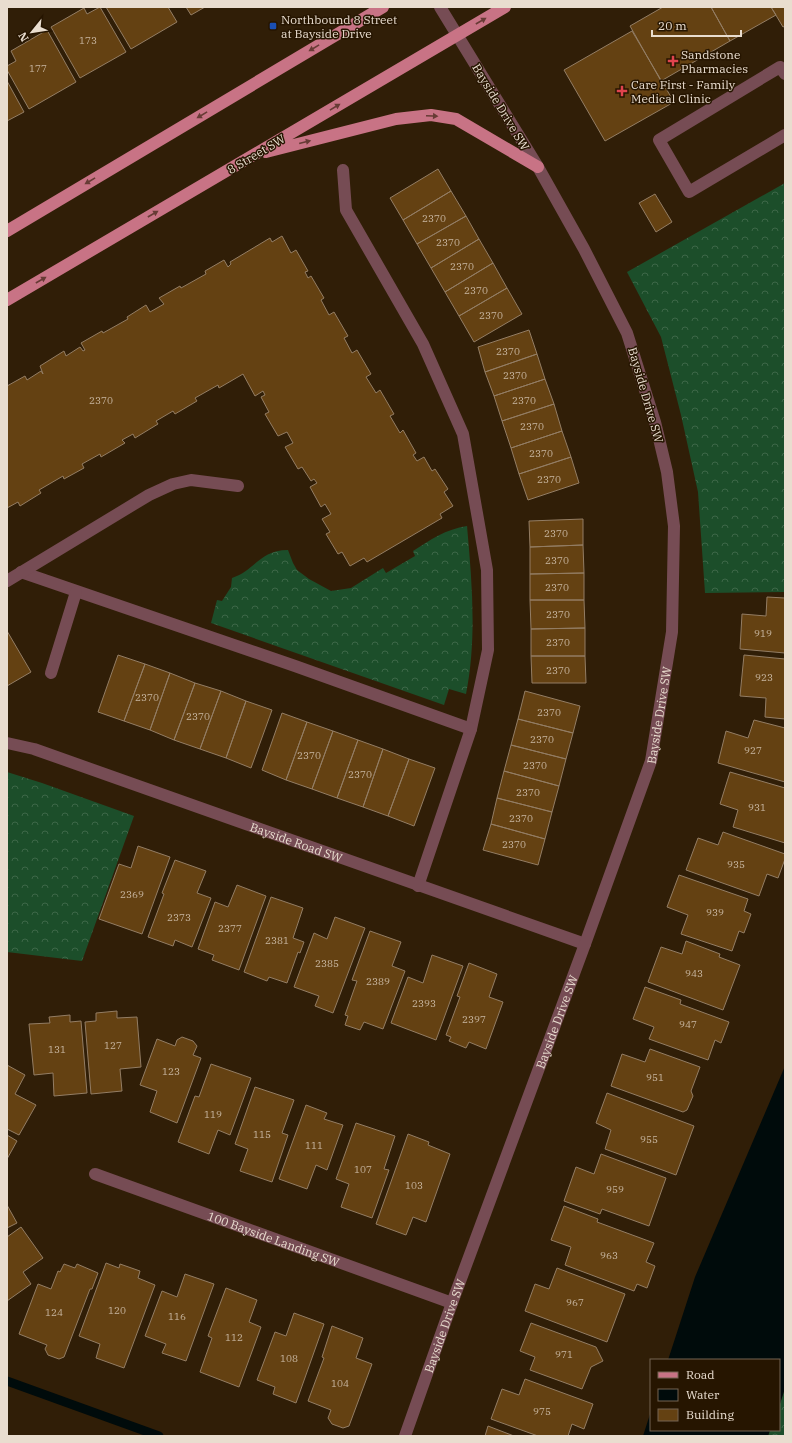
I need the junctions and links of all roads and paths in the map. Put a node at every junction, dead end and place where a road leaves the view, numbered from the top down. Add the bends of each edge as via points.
1 (384, 7) edge
2 (440, 7) edge
3 (505, 7) edge
4 (457, 35) junction
5 (785, 74) edge
6 (785, 135) edge
7 (254, 155) junction
8 (538, 167) junction
9 (343, 170) dead end
10 (7, 231) edge
11 (7, 300) edge
12 (238, 486) dead end
13 (21, 572) junction
14 (7, 581) edge
15 (76, 592) junction
16 (51, 673) dead end
17 (471, 729) junction
18 (7, 744) edge
19 (418, 886) junction
20 (585, 944) junction
21 (95, 1174) dead end
22 (452, 1303) junction
23 (405, 1436) edge

1 -> 10 main road
2 - 4 street, Bayside Drive SW
4 -> 3 main road, 8 Street SW
7 -> 4 main road, 8 Street SW
4 - 8 street, Bayside Drive SW
5 - 6 street via 780,67 659,140 689,192
7 -> 8 main road via 396,119 431,116 456,119
11 -> 7 main road, 8 Street SW
8 - 20 street, Bayside Drive SW via 627,333 667,472 674,526 672,632 651,761
9 - 17 street via 346,210 423,344 463,434 487,570 488,650
12 - 13 street via 191,480 172,484 149,495
13 - 14 street
13 - 15 street
15 - 16 street
15 - 17 street via 302,668
17 - 19 street
18 - 19 street, Bayside Road SW via 34,749
19 - 20 street, Bayside Road SW
20 - 22 street, Bayside Drive SW
21 - 22 street, 100 Bayside Landing SW
22 - 23 street, Bayside Drive SW

